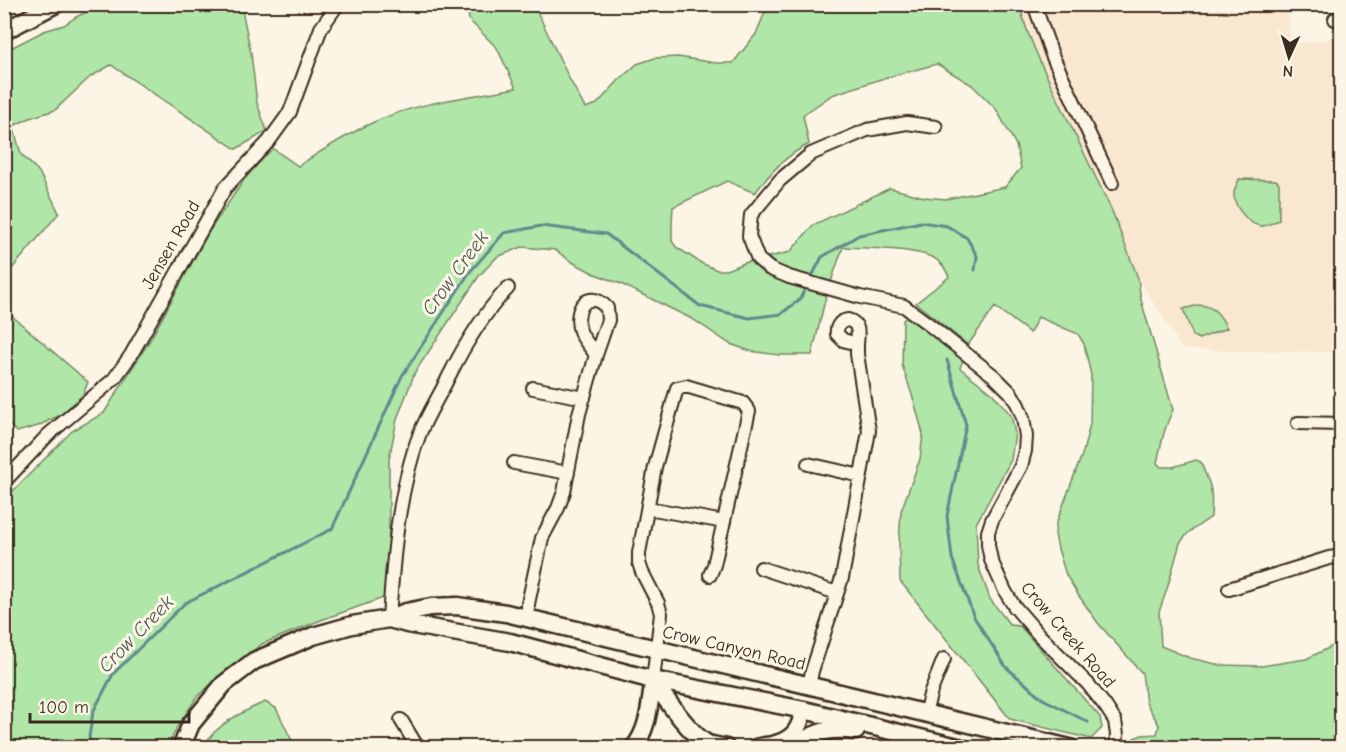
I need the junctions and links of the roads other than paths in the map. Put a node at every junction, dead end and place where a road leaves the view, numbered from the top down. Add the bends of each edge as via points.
1 (56, 4) edge
2 (338, 4) edge
3 (1034, 4) edge
4 (4, 31) edge
5 (936, 127) dead end
6 (1112, 183) dead end
7 (508, 288) dead end
8 (857, 344) dead end
9 (596, 355) dead end
10 (533, 388) dead end
11 (584, 398) junction
12 (1298, 423) dead end
13 (1341, 424) edge
14 (514, 463) dead end
15 (808, 464) dead end
16 (568, 473) junction
17 (861, 476) junction
18 (4, 482) edge
19 (648, 508) junction
20 (724, 522) junction
21 (1341, 556) edge
22 (761, 568) dead end
23 (710, 575) dead end
24 (1229, 589) dead end
25 (837, 592) junction
26 (389, 619) junction
27 (528, 619) junction
28 (433, 628) junction
29 (656, 650) junction
30 (944, 659) dead end
31 (582, 661) junction
32 (653, 680) junction
33 (809, 686) junction
34 (804, 710) junction
35 (926, 714) junction
36 (401, 720) dead end
37 (899, 733) junction
38 (181, 747) edge
39 (418, 747) edge
40 (633, 747) edge
41 (726, 747) edge
42 (755, 747) edge
43 (789, 747) edge
44 (962, 747) edge
45 (1070, 747) edge
46 (1116, 747) edge

1 - 4 main road
2 - 18 street, Jensen Road via 321,28 290,112 225,188 131,355 114,379 48,435
3 - 6 street via 1052,55
5 - 46 street, Crow Creek Road via 907,123 867,130 811,154 780,180 751,215 749,236 758,259 770,269 834,290 904,306 1011,393 1023,418 1025,451 988,532 990,560 1014,606 1106,707 1115,721
7 - 26 street via 478,324 458,357 421,432 406,482 394,546
8 - 17 street via 869,431
9 - 11 street
10 - 11 street
11 - 16 street
12 - 13 street
14 - 16 street
15 - 17 street
16 - 27 street via 558,508 542,538
17 - 25 street
19 - 20 street
19 - 20 street via 677,388 686,387 743,403 749,411
19 - 29 street via 639,563 661,614
20 - 23 street
21 - 24 street
22 - 25 street
25 - 33 street
26 - 27 main road, Crow Canyon Road via 414,610 457,606
26 - 28 main road, Crow Canyon Road
26 - 38 main road, Crow Canyon Road via 313,636 254,661 224,684 190,724
27 - 28 main road via 511,630
27 - 29 main road, Crow Canyon Road
27 - 31 main road via 543,640 572,648
28 - 31 main road, Crow Canyon Road
29 - 32 street
29 - 33 main road, Crow Canyon Road
30 - 35 street
31 - 32 main road, Crow Canyon Road
32 - 34 main road, Crow Canyon Road
32 - 40 street via 643,733
32 - 41 main road via 700,738
33 - 34 main road
33 - 35 main road, Crow Canyon Road
34 - 37 main road, Crow Canyon Road
34 - 42 street via 795,734 774,745
35 - 45 main road, Crow Canyon Road
36 - 39 street
37 - 43 main road via 835,729
37 - 44 main road, Crow Canyon Road

